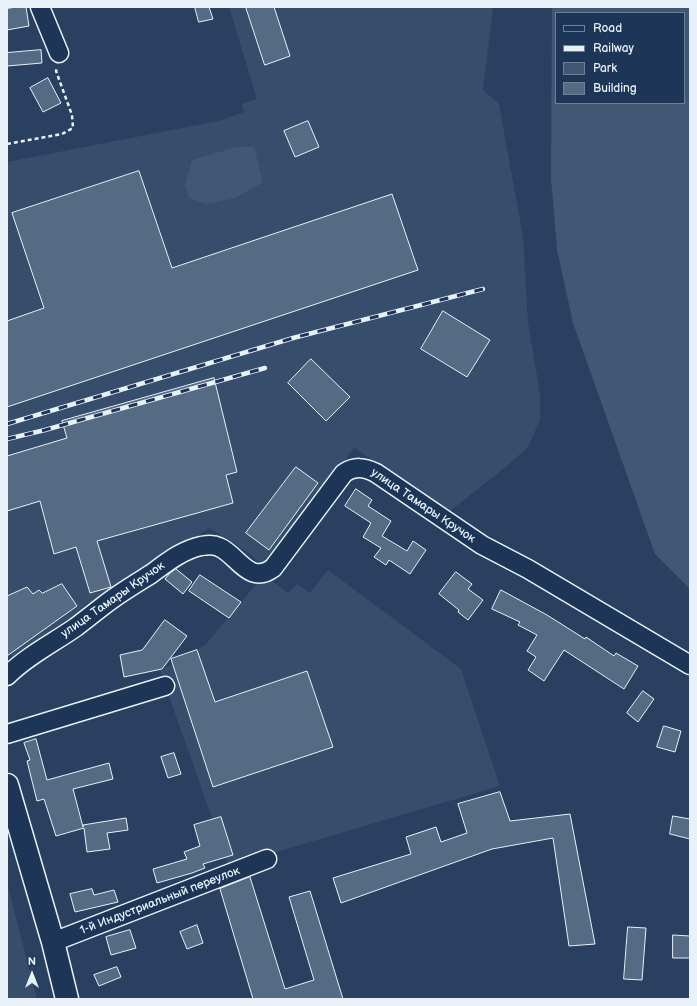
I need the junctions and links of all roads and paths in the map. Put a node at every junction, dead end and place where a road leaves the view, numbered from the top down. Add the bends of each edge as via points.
1 (40, 7) edge
2 (59, 53) joint
3 (7, 144) edge
4 (690, 665) edge
5 (7, 676) edge
6 (165, 686) dead end
7 (7, 734) edge
8 (7, 785) edge
9 (267, 859) dead end
10 (53, 942) junction
11 (67, 999) edge

1 - 2 street
2 - 3 path via 56,70 72,115 73,128 62,134
4 - 5 street, улица Тамары Кручок via 528,568 482,545 376,473 368,469 355,468 344,473 273,568 268,571 249,571 220,547 210,545 192,549 167,562 27,659
6 - 7 street
8 - 10 main road
9 - 10 street, 1-й Индустриальный переулок
10 - 11 main road

